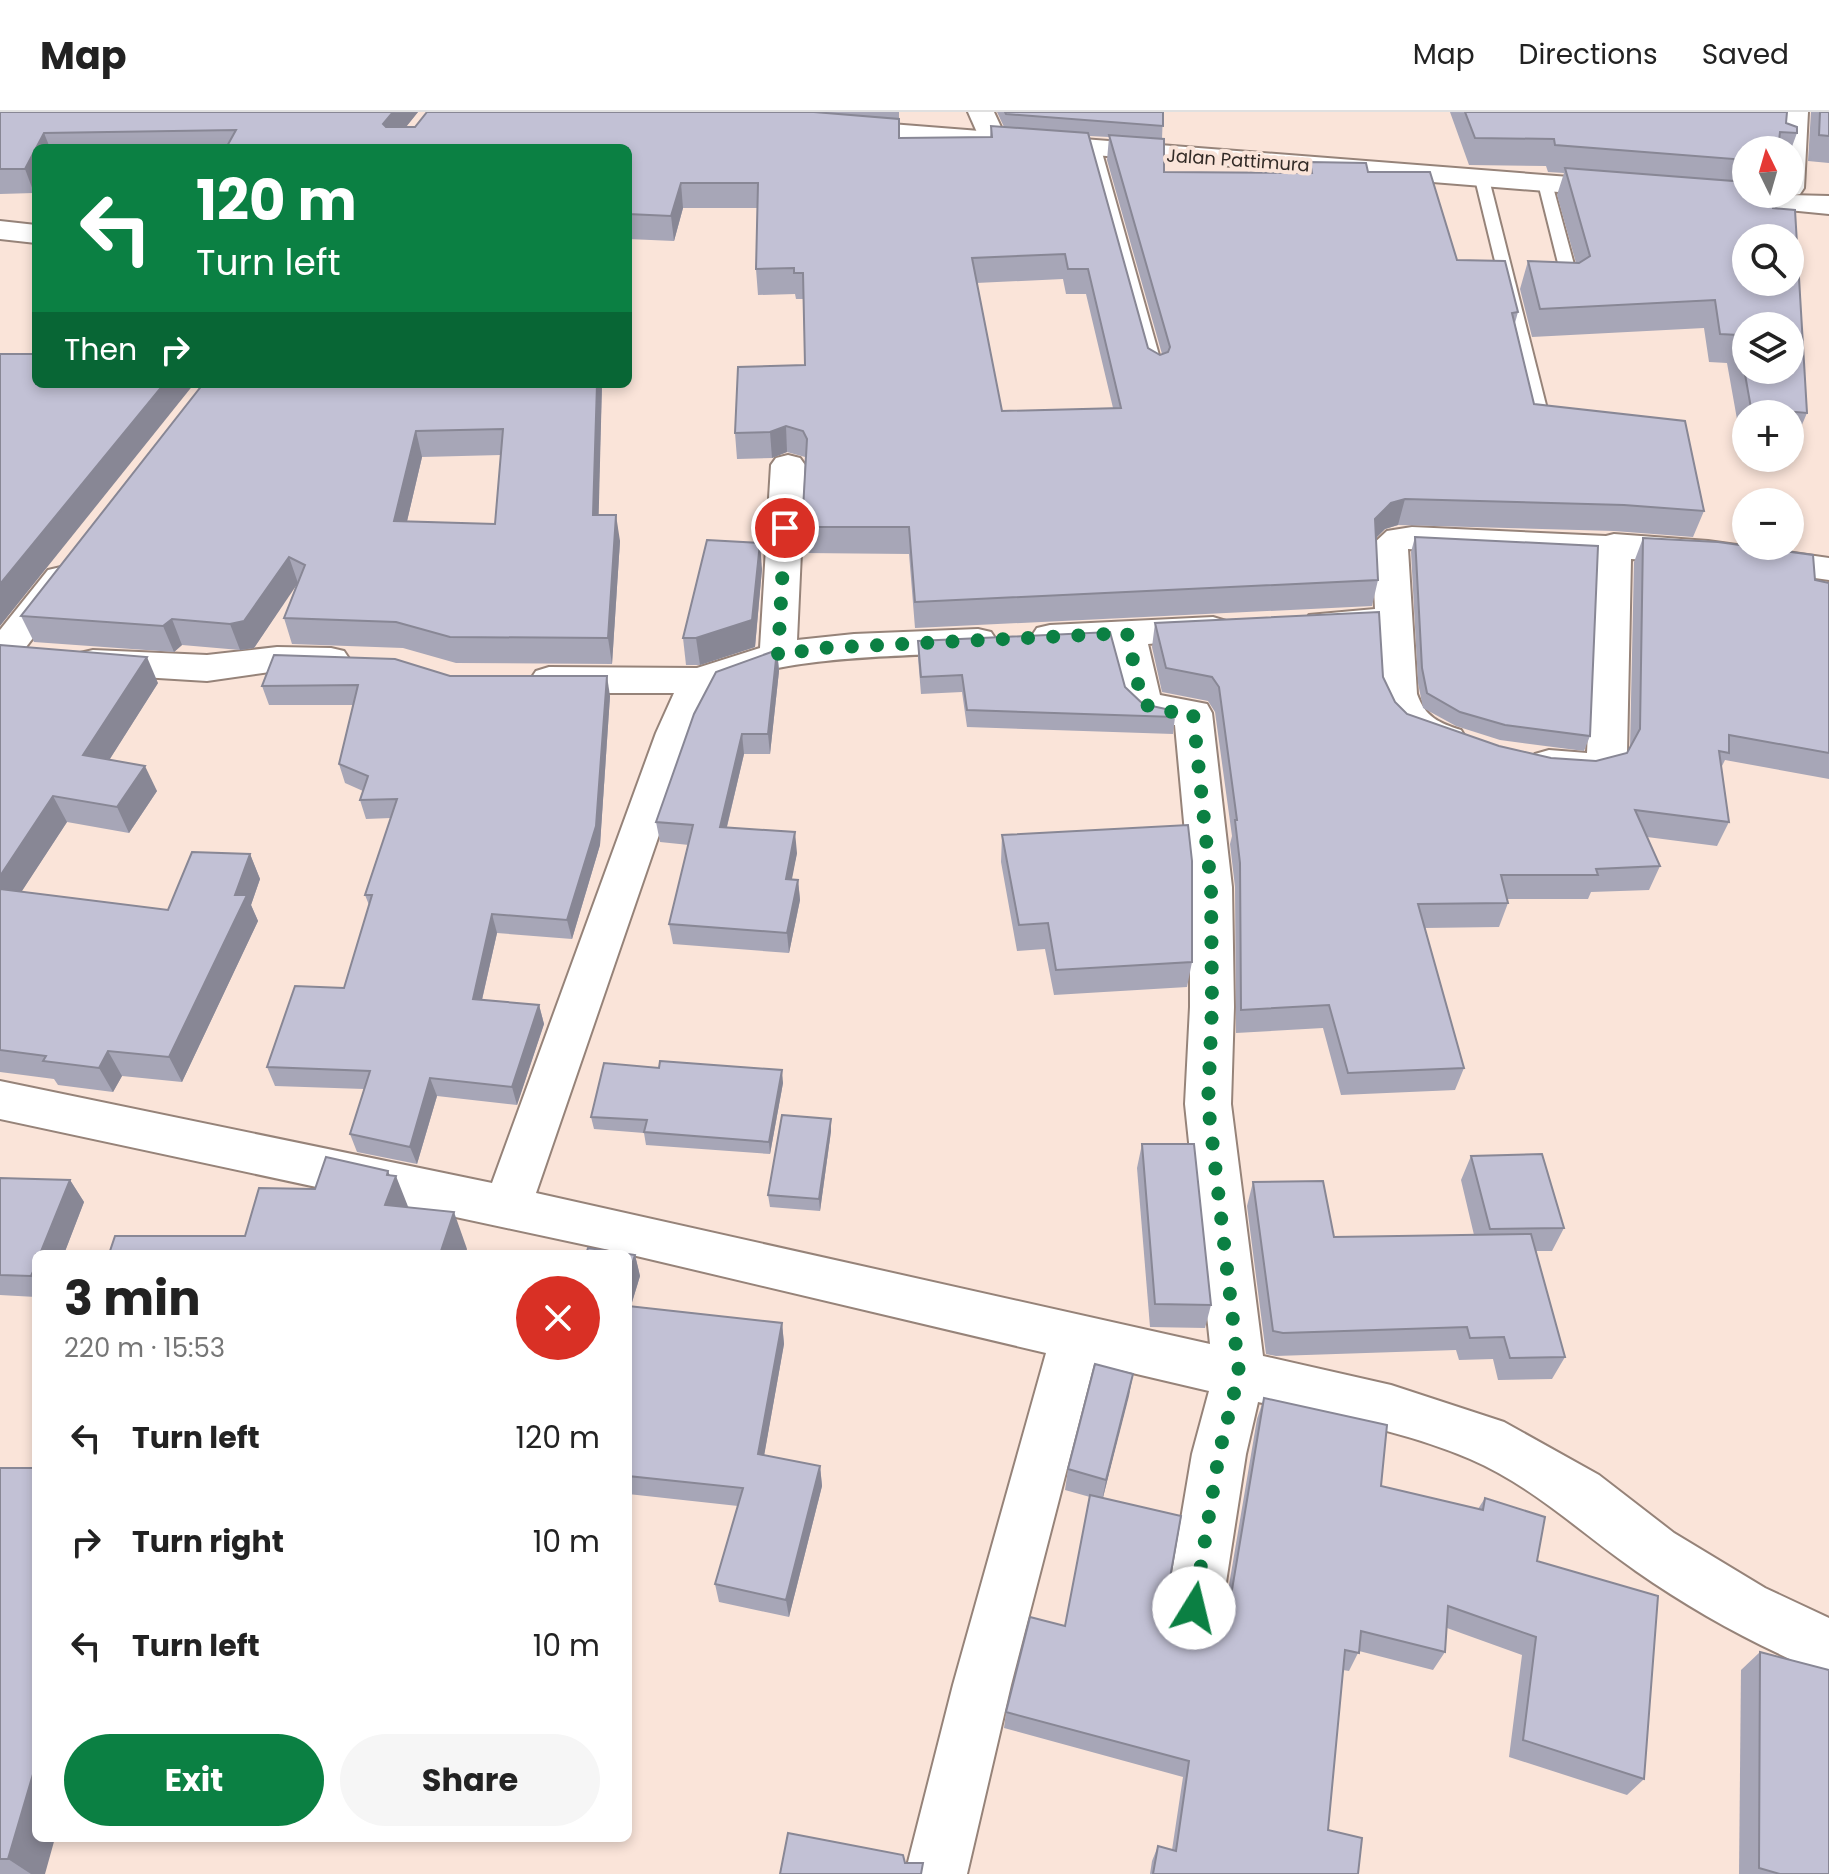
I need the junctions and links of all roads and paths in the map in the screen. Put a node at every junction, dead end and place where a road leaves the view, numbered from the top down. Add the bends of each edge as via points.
1 (981, 112) edge
2 (1795, 112) edge
3 (820, 126) edge
4 (1794, 136) edge
5 (993, 140) junction
6 (1094, 149) junction
7 (1482, 179) junction
8 (1545, 183) junction
9 (1652, 191) edge
10 (1682, 193) edge
11 (1732, 194) edge
12 (1804, 199) edge
13 (1829, 205) edge
14 (0, 230) edge
15 (32, 234) edge
16 (1555, 283) edge
17 (1156, 373) edge
18 (1541, 417) edge
19 (788, 465) dead end
20 (1614, 545) junction
21 (78, 556) edge
22 (1829, 569) edge
23 (1394, 620) junction
24 (1127, 633) junction
25 (0, 655) edge
26 (778, 655) junction
27 (370, 661) edge
28 (510, 679) edge
29 (703, 681) junction
30 (0, 1100) edge
31 (507, 1207) junction
32 (1076, 1337) junction
33 (1239, 1373) junction
34 (1194, 1608) dead end
35 (1829, 1648) edge
36 (936, 1874) edge

1 - 5 main road
2 - 4 main road
3 - 5 main road, Jalan Pattimura
5 - 6 main road, Jalan Pattimura
6 - 7 main road, Jalan Pattimura
6 - 17 lane
7 - 8 main road, Jalan Pattimura
7 - 18 lane via 1515,281
8 - 9 main road, Jalan Pattimura
8 - 16 lane via 1571,283
10 - 11 main road
12 - 13 main road
14 - 15 main road
19 - 26 main road
20 - 22 main road
20 - 23 main road via 1399,539 1390,545 1389,555
20 - 23 main road via 1607,753 1602,764 1585,769 1561,766 1419,730 1405,718 1398,701
21 - 25 main road
23 - 24 main road
24 - 26 main road via 823,648
24 - 33 main road via 1142,702 1156,711 1193,713 1211,887 1208,1104
25 - 27 main road via 174,668 277,659
26 - 29 main road
28 - 29 main road
29 - 31 main road via 675,733
30 - 31 main road
31 - 32 main road
32 - 33 main road
32 - 36 main road
33 - 34 main road via 1219,1454
33 - 35 main road via 1391,1409 1485,1439 1580,1493 1655,1552 1745,1608

